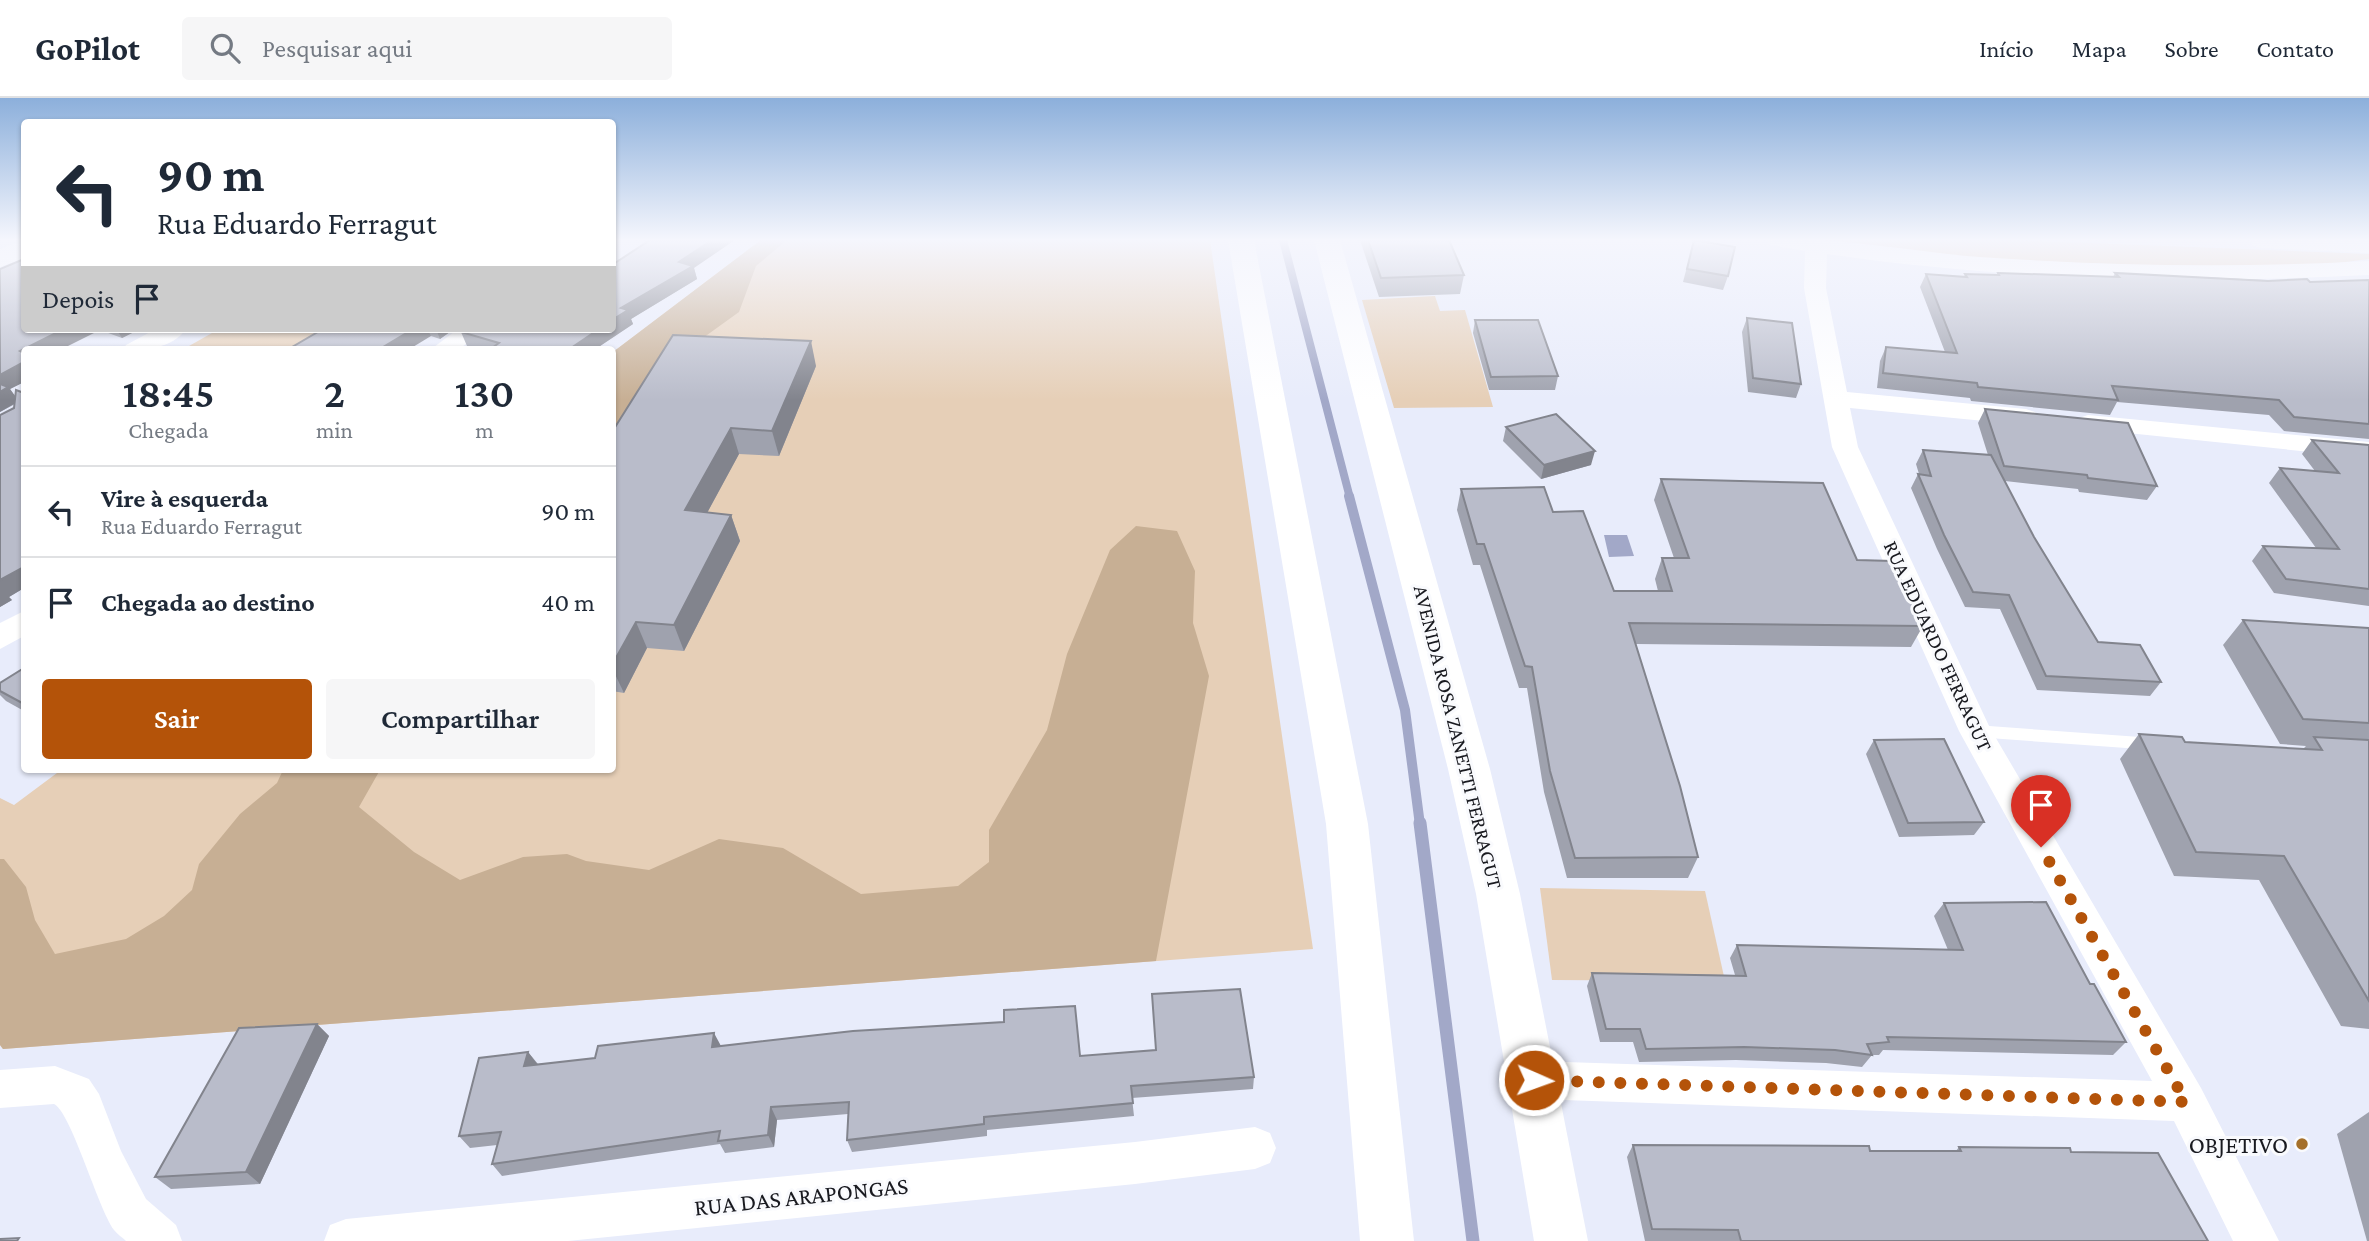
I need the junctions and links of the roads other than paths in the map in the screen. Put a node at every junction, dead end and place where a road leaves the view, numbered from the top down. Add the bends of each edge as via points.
1 (1251, 293) edge
2 (1341, 293) edge
3 (1816, 293) edge
4 (167, 333) edge
5 (468, 333) edge
6 (142, 346) edge
7 (448, 346) edge
8 (1836, 399) junction
9 (2369, 450) edge
10 (21, 624) edge
11 (0, 638) edge
12 (1975, 731) junction
13 (2166, 745) edge
14 (1534, 1080) junction
15 (0, 1089) edge
16 (2186, 1102) junction
17 (1255, 1148) dead end
18 (160, 1241) edge
19 (346, 1241) edge
20 (1387, 1241) edge
21 (1562, 1241) edge
22 (2257, 1241) edge

1 - 20 main road via 1347,824
2 - 14 main road, AVENIDA ROSA ZANETTI FERRAGUT via 1469,769
3 - 8 street, RUA EDUARDO FERRAGUT
4 - 6 street
5 - 7 street
8 - 9 street
8 - 12 street, RUA EDUARDO FERRAGUT via 1845,447
10 - 11 street
12 - 13 lane
12 - 16 street, RUA EDUARDO FERRAGUT
14 - 16 street
14 - 21 main road, AVENIDA ROSA ZANETTI FERRAGUT
15 - 18 street via 55,1085 74,1093 130,1215
16 - 22 street, RUA EDUARDO FERRAGUT
17 - 19 street, RUA DAS ARAPONGAS

